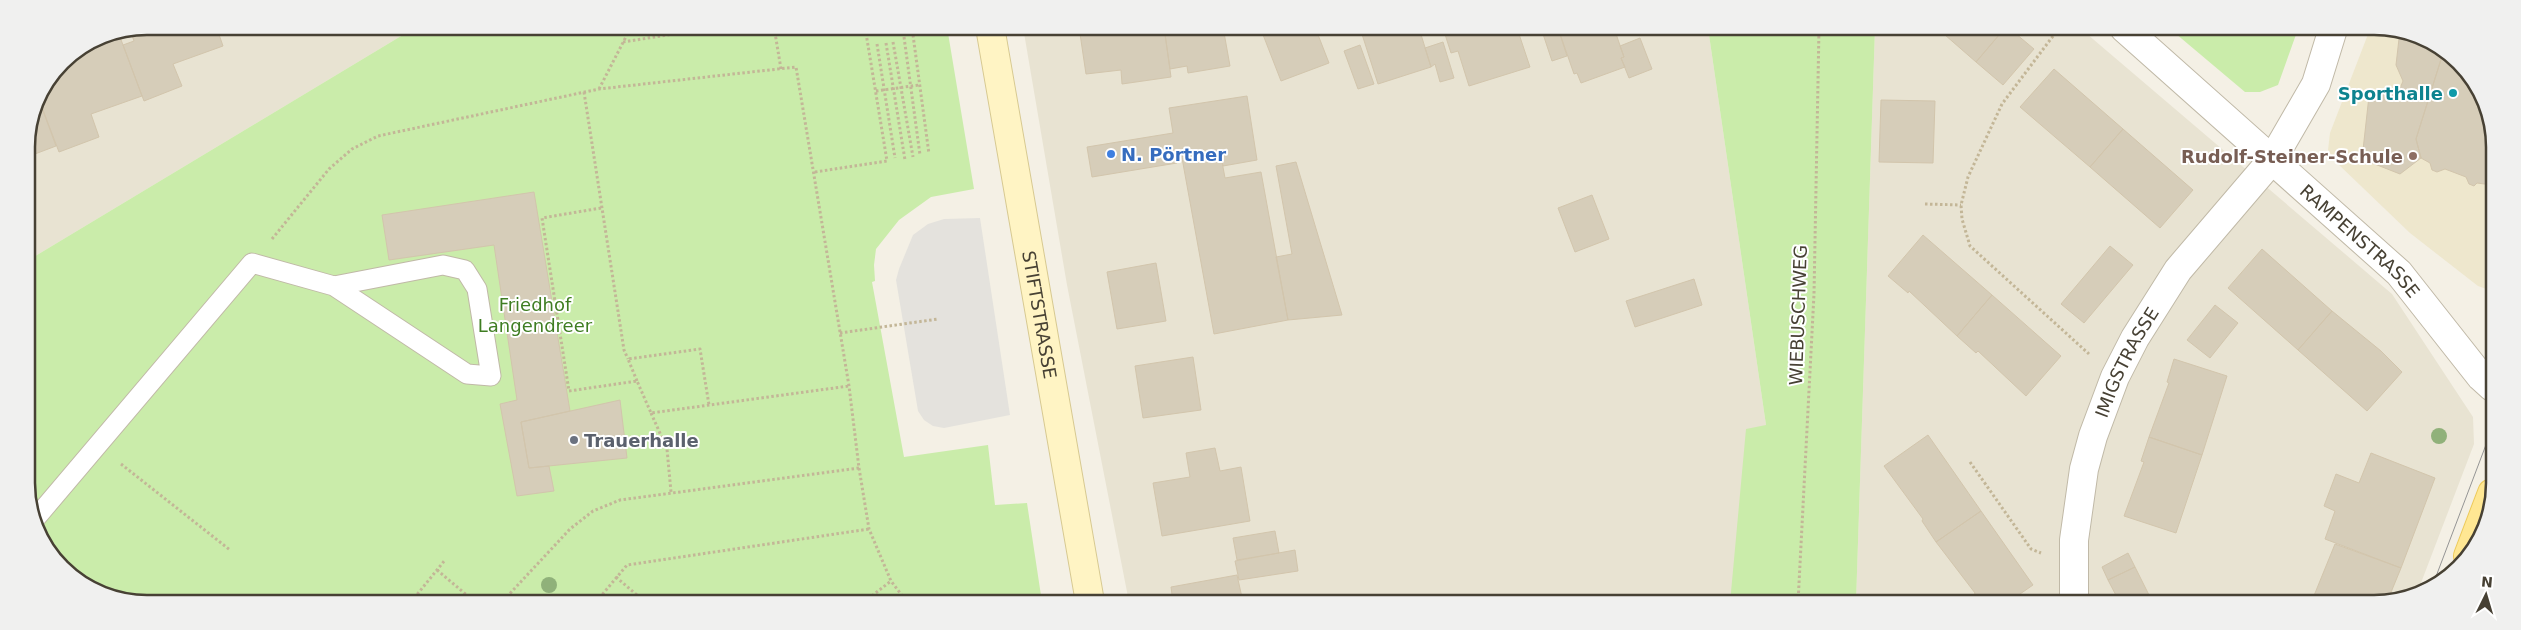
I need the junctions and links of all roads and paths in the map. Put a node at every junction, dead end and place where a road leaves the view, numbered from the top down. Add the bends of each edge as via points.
1 (627, 35) edge
2 (661, 35) edge
3 (775, 35) edge
4 (866, 35) edge
5 (913, 35) dead end
6 (991, 35) edge
7 (1819, 35) edge
8 (2054, 35) edge
9 (2132, 35) edge
10 (2331, 35) edge
11 (904, 37) dead end
12 (623, 42) junction
13 (893, 42) dead end
14 (886, 43) dead end
15 (878, 44) dead end
16 (781, 69) junction
17 (918, 85) junction
18 (909, 87) junction
19 (900, 88) junction
20 (599, 89) junction
21 (892, 89) junction
22 (884, 90) junction
23 (584, 92) junction
24 (876, 92) junction
25 (929, 154) dead end
26 (920, 156) dead end
27 (913, 157) dead end
28 (895, 158) dead end
29 (904, 160) dead end
30 (2272, 160) junction
31 (814, 172) junction
32 (1925, 204) dead end
33 (1961, 205) junction
34 (601, 208) junction
35 (252, 263) junction
36 (334, 286) junction
37 (938, 319) dead end
38 (840, 333) junction
39 (628, 359) junction
40 (2115, 377) junction
41 (637, 381) junction
42 (2486, 382) edge
43 (849, 386) junction
44 (709, 405) junction
45 (651, 413) junction
46 (98, 446) junction
47 (1970, 462) dead end
48 (859, 468) junction
49 (671, 492) junction
50 (40, 514) edge
51 (869, 529) junction
52 (230, 550) dead end
53 (445, 560) dead end
54 (2074, 566) junction
55 (437, 570) junction
56 (616, 577) junction
57 (891, 581) junction
58 (417, 595) edge
59 (467, 595) edge
60 (509, 595) edge
61 (602, 595) edge
62 (637, 595) edge
63 (873, 595) edge
64 (902, 595) edge
65 (1089, 595) edge
66 (1798, 595) edge
67 (2074, 595) edge

1 - 12 path
2 - 12 path
3 - 16 path
4 - 24 path
5 - 17 path
6 - 65 street, STIFTSTRASSE
7 - 66 path, WIEBUSCHWEG via 1814,294
8 - 33 path via 2002,104 1968,177
9 - 30 street, RAMPENSTRASSE
10 - 30 street, IMIGSTRASSE via 2316,84
11 - 18 path
12 - 20 path
13 - 19 path
14 - 21 path
15 - 22 path
16 - 20 path
16 - 31 path via 796,67
17 - 18 path
17 - 25 path
18 - 19 path
18 - 26 path
19 - 21 path
19 - 27 path
20 - 23 path
21 - 22 path
21 - 29 path
22 - 24 path
22 - 28 path
23 - 34 path
23 - 35 path via 378,136 352,149 328,169
24 - 31 path via 887,161
30 - 40 street, IMIGSTRASSE via 2178,270 2135,338
30 - 42 street, RAMPENSTRASSE via 2399,274
31 - 38 path
32 - 33 path
33 - 40 path via 1970,246
34 - 39 path
34 - 41 path via 542,218 569,391
35 - 36 lane
35 - 46 lane
36 - 36 lane via 467,374 491,376 477,289 466,270 443,266
37 - 38 path
38 - 43 path
39 - 41 path
39 - 44 path via 700,349
40 - 54 street, IMIGSTRASSE via 2084,469
41 - 45 path
43 - 44 path
43 - 48 path
44 - 45 path
45 - 49 path via 667,449
46 - 50 lane
46 - 52 path
47 - 54 path via 2031,549
48 - 49 path
48 - 51 path
49 - 60 path via 620,500 593,511 570,529
51 - 56 path via 627,565
51 - 57 path
53 - 55 path
54 - 67 street, IMIGSTRASSE
55 - 58 path
55 - 59 path
56 - 61 path
56 - 62 path
57 - 63 path
57 - 64 path

